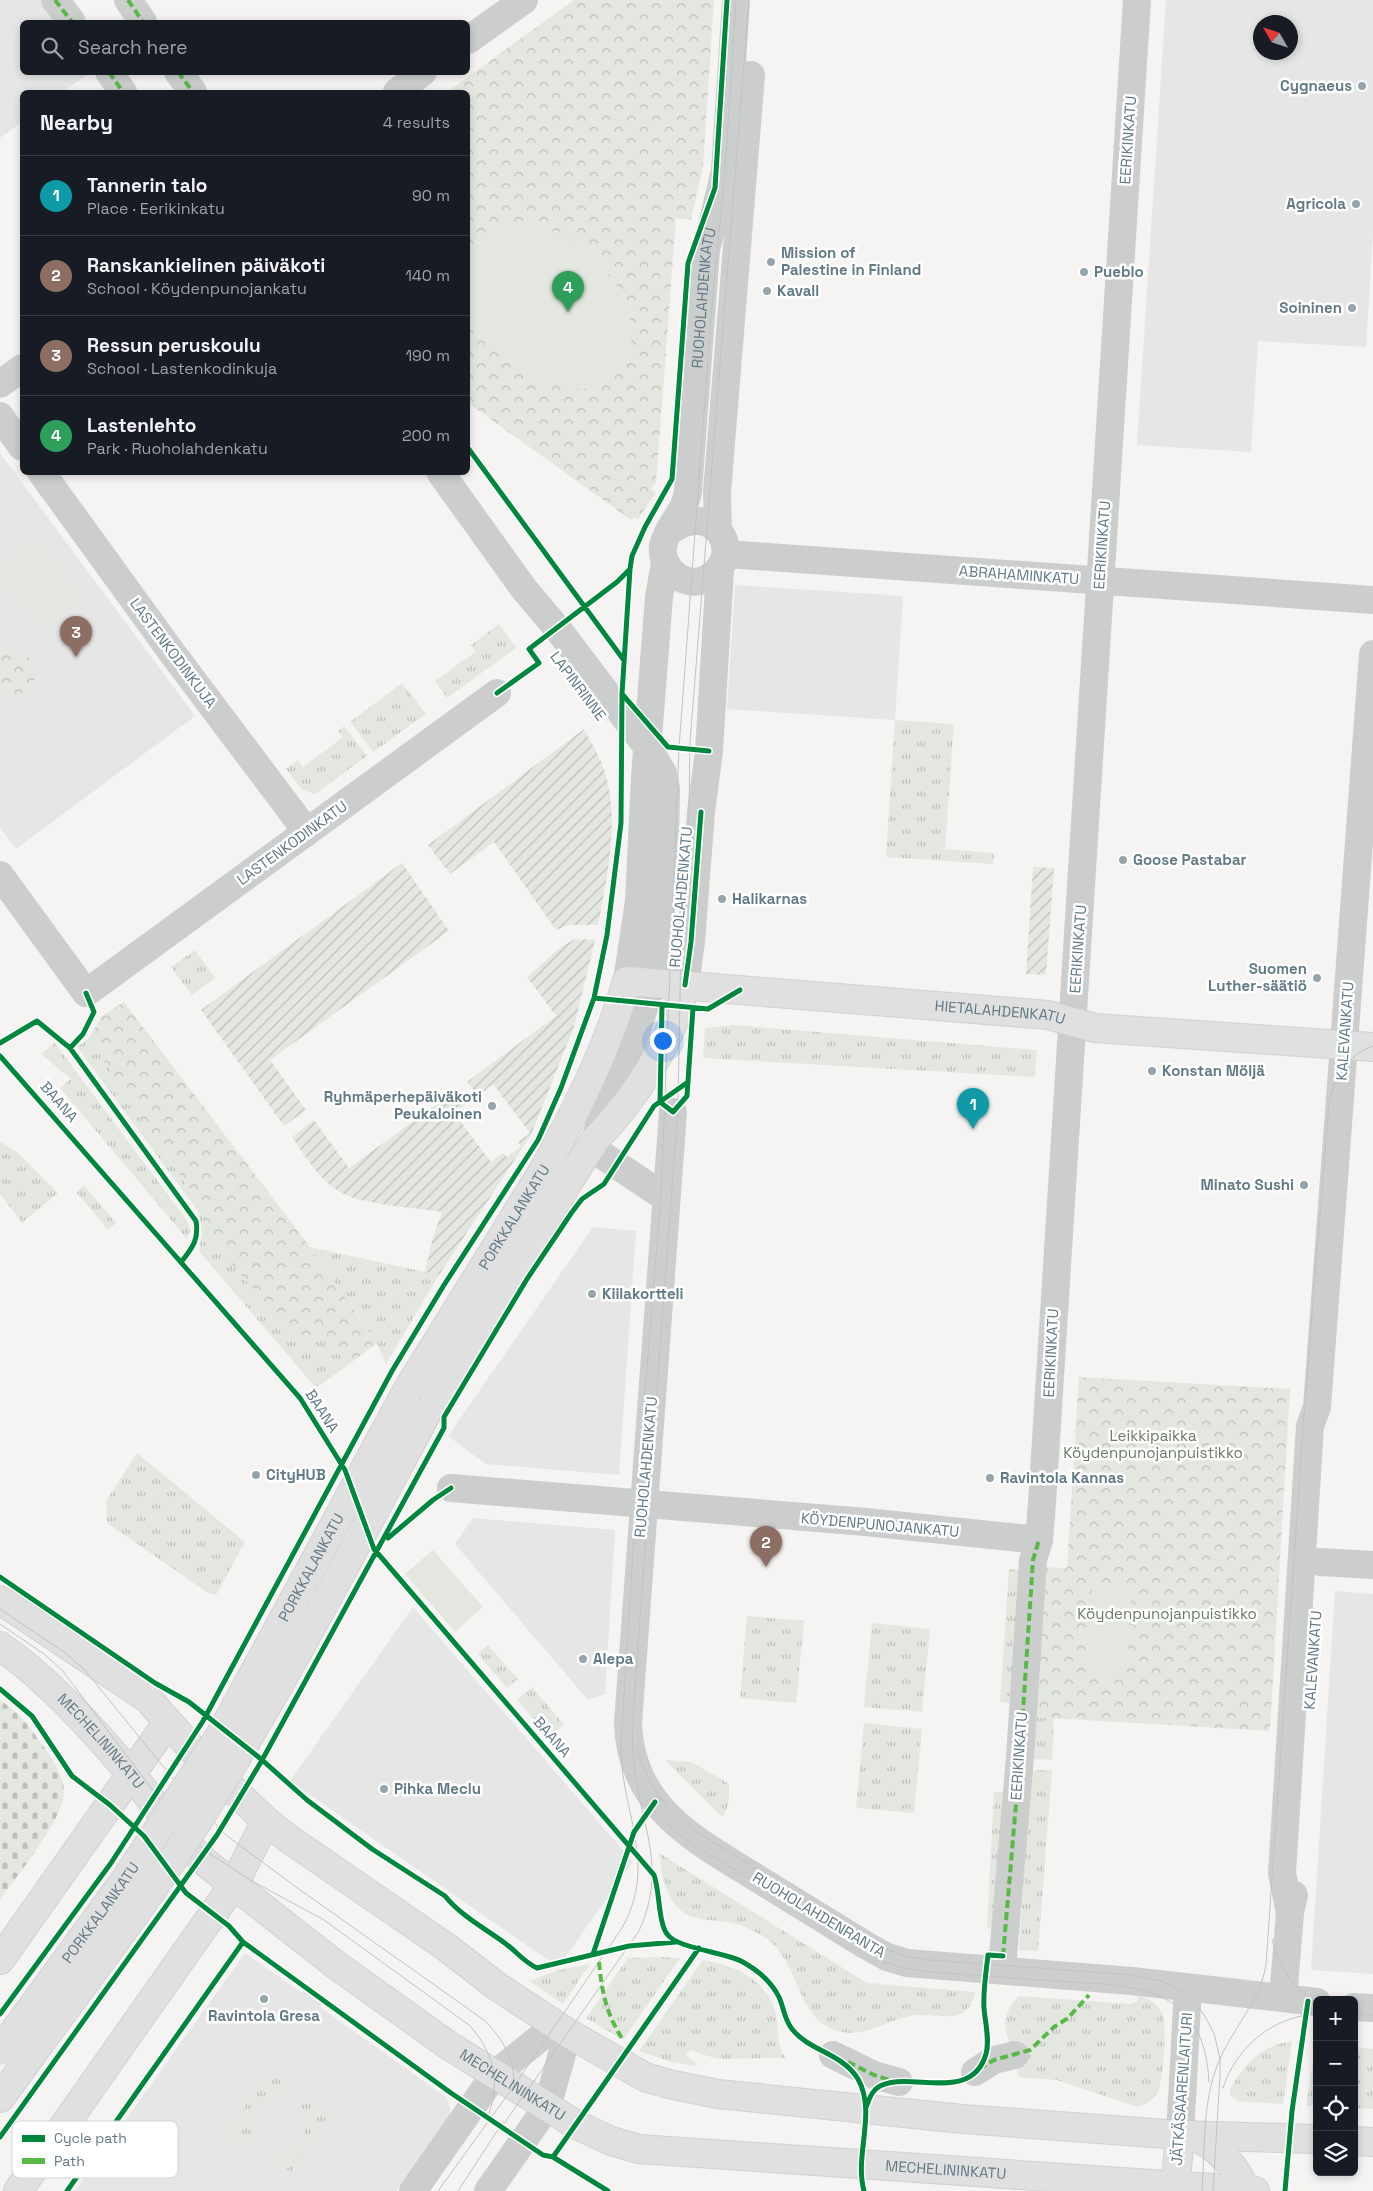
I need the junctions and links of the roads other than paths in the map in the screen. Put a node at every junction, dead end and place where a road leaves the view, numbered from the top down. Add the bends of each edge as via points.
1 (55, 0) edge
2 (128, 0) edge
3 (524, 0) edge
4 (736, 0) edge
5 (756, 0) edge
6 (1137, 0) edge
7 (70, 20) edge
8 (142, 20) edge
9 (470, 39) edge
10 (110, 75) edge
11 (180, 75) edge
12 (419, 75) edge
13 (122, 90) edge
14 (192, 90) edge
15 (400, 90) edge
16 (20, 369) edge
17 (0, 384) edge
18 (0, 416) edge
19 (20, 444) edge
20 (43, 475) edge
21 (442, 475) edge
22 (670, 531) junction
23 (721, 551) junction
24 (665, 563) junction
25 (1100, 580) junction
26 (524, 589) junction
27 (1373, 600) edge
28 (1373, 654) edge
29 (497, 693) dead end
30 (648, 748) junction
31 (645, 777) junction
32 (306, 832) junction
33 (0, 875) edge
34 (639, 982) junction
35 (685, 985) junction
36 (1073, 1022) junction
37 (1344, 1044) junction
38 (1373, 1047) edge
39 (673, 1112) dead end
40 (593, 1144) junction
41 (666, 1198) junction
42 (1317, 1407) junction
43 (451, 1488) dead end
44 (642, 1504) junction
45 (1039, 1540) junction
46 (1320, 1562) junction
47 (1373, 1565) edge
48 (0, 1600) edge
49 (0, 1646) edge
50 (168, 1722) junction
51 (629, 1737) joint
52 (130, 1774) junction
53 (266, 1821) junction
54 (234, 1884) junction
55 (1290, 1913) junction
56 (1003, 1956) dead end
57 (0, 1960) edge
58 (1188, 1988) junction
59 (1283, 1998) junction
60 (1313, 2002) edge
61 (1358, 2007) edge
62 (1373, 2008) edge
63 (562, 2029) junction
64 (0, 2051) edge
65 (833, 2055) dead end
66 (1015, 2055) dead end
67 (975, 2072) dead end
68 (495, 2074) junction
69 (900, 2082) dead end
70 (0, 2098) edge
71 (547, 2107) junction
72 (67, 2121) edge
73 (1185, 2135) junction
74 (1313, 2139) edge
75 (1358, 2141) edge
76 (1373, 2142) edge
77 (27, 2178) edge
78 (1175, 2189) edge
79 (18, 2191) edge
80 (413, 2191) edge
81 (488, 2191) edge
82 (1248, 2191) edge

1 - 7 street
2 - 8 street
3 - 9 street
4 - 22 street, RUOHOLAHDENKATU via 725,170 706,250 687,501
5 - 23 street, RUOHOLAHDENKATU via 717,492
6 - 25 street, EERIKINKATU
10 - 13 street
11 - 14 street
12 - 15 street
16 - 17 street
18 - 19 street
20 - 32 street, LASTENKODINKUJA
21 - 26 street, LAPINRINNE
22 - 23 street via 682,522 706,522
22 - 24 street via 664,542
23 - 24 street via 705,580 690,582 676,576
23 - 25 street, ABRAHAMINKATU
23 - 35 street, RUOHOLAHDENKATU via 709,751
24 - 30 street, RUOHOLAHDENKATU via 659,597
25 - 27 street, ABRAHAMINKATU
25 - 36 street, EERIKINKATU
26 - 30 street, LAPINRINNE
26 - 31 street, LAPINRINNE via 536,630
28 - 37 street, KALEVANKATU
29 - 32 street, LASTENKODINKATU
30 - 31 street, RUOHOLAHDENKATU
30 - 34 street, RUOHOLAHDENKATU via 659,764 666,789 659,940
31 - 34 street, RUOHOLAHDENKATU
32 - 33 street, LASTENKODINKATU via 86,993
34 - 35 main road, HIETALAHDENKATU
34 - 40 street, RUOHOLAHDENKATU via 636,1033 604,1108
34 - 64 main road, PORKKALANKATU, bridge via 610,1030 546,1166 408,1389 221,1734 127,1877
35 - 36 main road, HIETALAHDENKATU via 1048,1015
35 - 40 main road, RUOHOLAHDENKATU via 680,1007 663,1044 620,1114
36 - 37 main road, HIETALAHDENKATU via 1095,1028
36 - 45 street, EERIKINKATU
37 - 38 main road, HIETALAHDENKATU
37 - 42 street, KALEVANKATU
39 - 41 street, RUOHOLAHDENKATU
40 - 41 street
40 - 70 main road, PORKKALANKATU, bridge via 473,1333 244,1747 198,1822
41 - 44 street, RUOHOLAHDENKATU
42 - 46 street, KALEVANKATU via 1327,1428
42 - 55 street, KALEVANKATU via 1310,1426 1282,1872
43 - 44 street, KÖYDENPUNOJANKATU
44 - 45 street, KÖYDENPUNOJANKATU
44 - 51 street, RUOHOLAHDENKATU
45 - 56 street, EERIKINKATU via 1033,1560
46 - 47 street
46 - 55 street, KALEVANKATU via 1299,1873
48 - 50 main road via 148,1699
49 - 52 main road, MECHELININKATU via 48,1682
50 - 52 main road
50 - 53 main road via 200,1758
51 - 58 street, RUOHOLAHDENRANTA via 640,1778 655,1802 682,1830 887,1957 925,1966
52 - 54 main road, MECHELININKATU via 198,1856
52 - 57 main road
53 - 54 main road
53 - 63 main road
54 - 68 main road, MECHELININKATU via 336,1965 448,2045
54 - 72 main road
55 - 59 street, KALEVANKATU
58 - 59 street, RUOHOLAHDENRANTA
58 - 73 street, JÄTKÄSAARENLAITURI
59 - 60 street, RUOHOLAHDENRANTA
61 - 62 street
63 - 68 street
63 - 71 street
63 - 73 main road via 644,2077 718,2094 963,2119
65 - 69 street via 874,2075
66 - 67 street via 994,2060
68 - 71 main road, MECHELININKATU
68 - 80 street
71 - 78 main road, MECHELININKATU via 610,2141 639,2149
71 - 81 street
73 - 74 main road
73 - 78 main road, JÄTKÄSAARENLAITURI
73 - 82 main road, JÄTKÄSAARENLAITURI via 1205,2142 1224,2158
75 - 76 main road
77 - 79 main road
78 - 82 main road, MECHELININKATU

